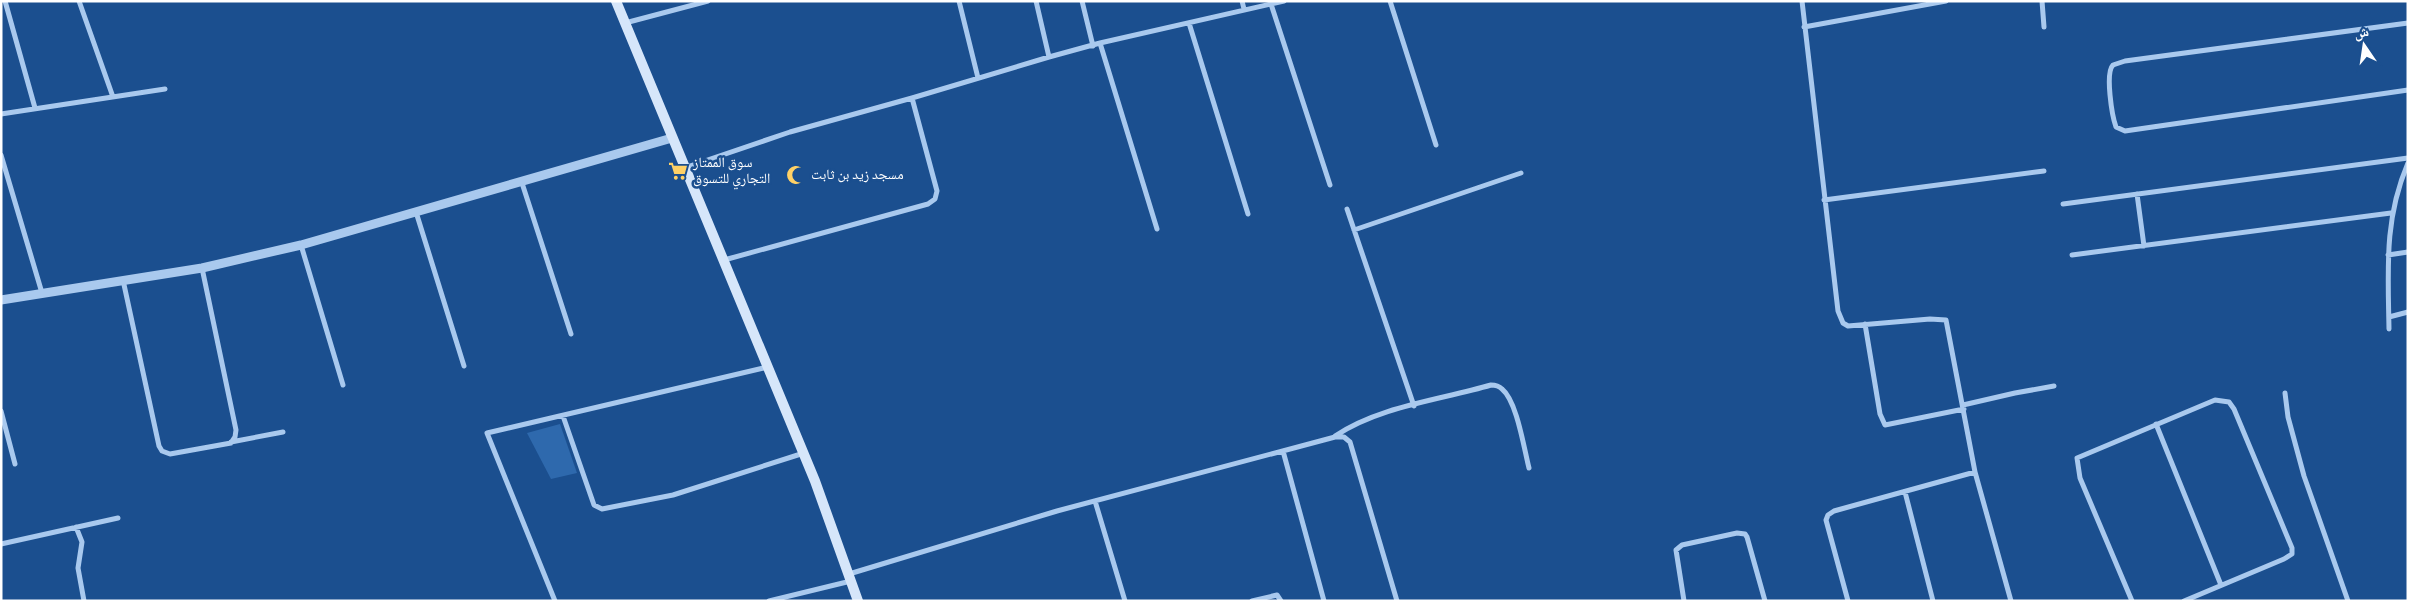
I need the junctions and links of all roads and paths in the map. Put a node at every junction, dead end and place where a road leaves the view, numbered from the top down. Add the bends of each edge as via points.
1 (5, 1) edge
2 (79, 1) edge
3 (616, 1) edge
4 (708, 1) edge
5 (959, 1) edge
6 (1036, 1) edge
7 (1082, 1) edge
8 (1242, 1) edge
9 (1284, 1) edge
10 (1390, 1) edge
11 (1802, 1) edge
12 (1946, 1) edge
13 (2042, 1) edge
14 (1271, 4) junction
15 (1244, 9) junction
16 (624, 23) junction
17 (1189, 23) junction
18 (2408, 23) edge
19 (2044, 26) dead end
20 (1804, 27) junction
21 (1100, 43) junction
22 (1093, 46) junction
23 (1049, 57) junction
24 (978, 78) junction
25 (165, 89) dead end
26 (2408, 90) edge
27 (113, 97) junction
28 (912, 98) junction
29 (35, 108) junction
30 (1, 114) edge
31 (672, 138) junction
32 (1436, 145) dead end
33 (1, 155) edge
34 (2408, 158) edge
35 (2408, 163) edge
36 (684, 168) junction
37 (2044, 171) dead end
38 (1521, 173) dead end
39 (522, 182) junction
40 (1330, 185) dead end
41 (2137, 194) junction
42 (1824, 200) junction
43 (2063, 204) dead end
44 (1348, 209) dead end
45 (416, 212) junction
46 (2391, 213) junction
47 (1248, 214) dead end
48 (1156, 229) dead end
49 (1354, 230) junction
50 (301, 245) junction
51 (2144, 246) junction
52 (2408, 252) edge
53 (2072, 255) dead end
54 (2388, 255) junction
55 (723, 260) junction
56 (202, 268) junction
57 (123, 280) junction
58 (42, 293) junction
59 (1, 300) edge
60 (2408, 312) edge
61 (2389, 317) junction
62 (1865, 324) junction
63 (2389, 329) dead end
64 (571, 334) dead end
65 (464, 366) dead end
66 (769, 366) junction
67 (343, 384) dead end
68 (2054, 386) dead end
69 (2285, 393) dead end
70 (1414, 406) junction
71 (1963, 407) junction
72 (1, 411) edge
73 (564, 416) junction
74 (2156, 424) junction
75 (283, 432) dead end
76 (1335, 437) junction
77 (231, 443) junction
78 (1283, 451) junction
79 (804, 453) junction
80 (15, 464) dead end
81 (1529, 468) dead end
82 (1975, 472) junction
83 (1904, 492) junction
84 (1095, 501) junction
85 (118, 518) dead end
86 (76, 528) junction
87 (1, 544) edge
88 (850, 577) junction
89 (2221, 585) junction
90 (84, 601) edge
91 (555, 601) edge
92 (769, 601) edge
93 (858, 601) edge
94 (1125, 601) edge
95 (1252, 601) edge
96 (1281, 601) edge
97 (1324, 601) edge
98 (1396, 601) edge
99 (1684, 601) edge
100 (1765, 601) edge
101 (1848, 601) edge
102 (1933, 601) edge
103 (2011, 601) edge
104 (2132, 601) edge
105 (2184, 601) edge
106 (2348, 601) edge

1 - 29 street
2 - 27 street
3 - 16 main road
4 - 16 street
5 - 24 street
6 - 23 street
7 - 22 street
8 - 15 street
9 - 14 street
10 - 32 street
11 - 20 street
12 - 20 street
13 - 19 street
14 - 15 street
14 - 40 street
15 - 17 street
16 - 31 main road
17 - 21 street
17 - 47 street
18 - 26 street via 2125,61 2113,65 2110,73 2112,116 2116,127 2125,131
20 - 42 street
21 - 22 street
21 - 48 street
22 - 23 street
23 - 24 street
24 - 28 street
25 - 27 street
27 - 29 street
28 - 36 street via 790,132
28 - 55 street via 937,191 936,199 928,204
29 - 30 street
31 - 36 main road
31 - 39 street
33 - 58 street
34 - 41 street
35 - 46 street
36 - 55 main road
37 - 42 street
38 - 49 street
39 - 45 street
39 - 64 street
41 - 43 street
41 - 51 street
42 - 62 street via 1838,311 1845,325
44 - 49 street
45 - 50 street
45 - 65 street
46 - 51 street
46 - 54 street
49 - 70 street
50 - 56 street
50 - 67 street
51 - 53 street
52 - 54 street
54 - 61 street
55 - 66 main road
56 - 57 street
56 - 77 street via 236,430
57 - 58 street
57 - 77 street via 162,452 170,454
58 - 59 street
60 - 61 street
61 - 63 street
62 - 71 street via 1930,318 1946,320
62 - 71 street via 1880,414 1885,424
66 - 73 street
66 - 79 main road
68 - 71 street via 2015,392
69 - 106 street via 2304,476
70 - 76 street via 1360,422
70 - 81 street via 1491,385 1498,386 1507,395 1513,410
71 - 82 street
72 - 80 street
73 - 79 street via 594,505 602,510 673,496
73 - 91 street via 487,433
74 - 89 street
74 - 89 street via 2215,400 2228,402 2234,409 2292,548 2288,557
74 - 104 street via 2080,455 2076,463
75 - 77 street
76 - 78 street
76 - 98 street via 1344,437 1350,442
78 - 84 street
78 - 97 street
79 - 88 main road
82 - 83 street
82 - 103 street
83 - 101 street via 1834,511 1827,517
83 - 102 street
84 - 88 street
84 - 94 street
85 - 86 street
86 - 87 street
86 - 90 street via 82,542 78,568
88 - 92 street
88 - 93 main road
89 - 105 street
95 - 96 street via 1273,594
99 - 100 street via 1676,550 1682,545 1737,533 1747,537

